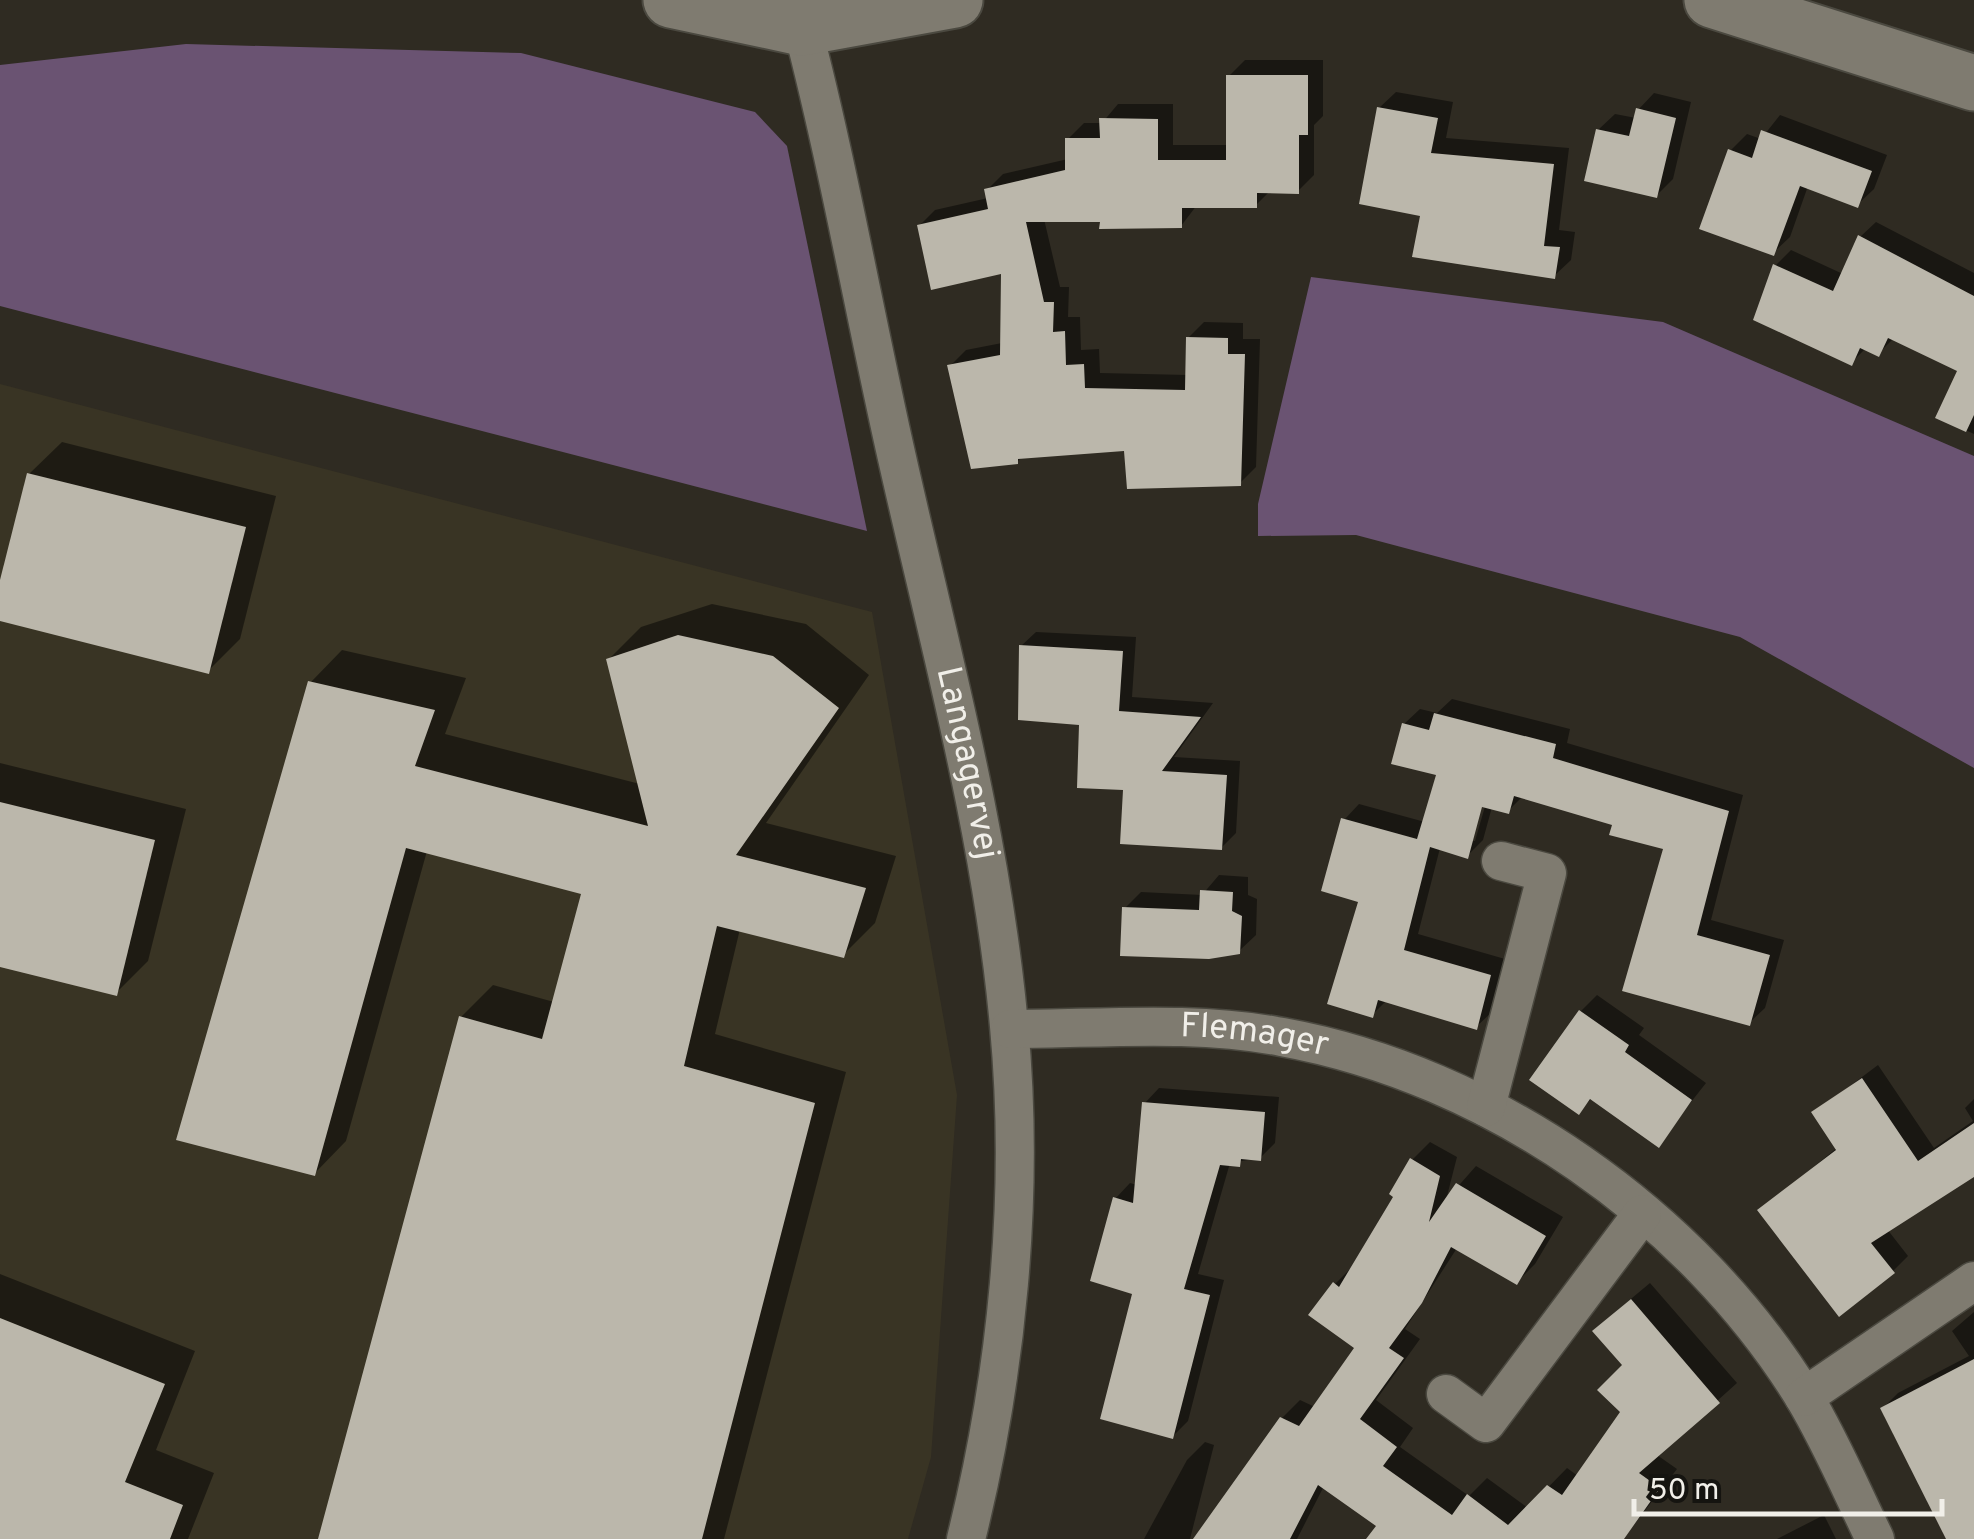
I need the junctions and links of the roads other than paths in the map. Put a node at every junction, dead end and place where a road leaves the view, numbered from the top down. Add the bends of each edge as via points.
1 (671, 0) edge
2 (955, 0) edge
3 (1712, 0) edge
4 (798, 14) edge
5 (1950, 77) edge
6 (1974, 106) edge
7 (1501, 861) dead end
8 (1010, 1029) junction
9 (1486, 1107) junction
10 (1642, 1214) junction
11 (1974, 1282) edge
12 (1446, 1394) dead end
13 (1804, 1397) junction
14 (966, 1539) edge
15 (1876, 1539) edge

1 - 4 street
2 - 4 street
3 - 5 street
4 - 8 street, Langagervej via 939,641 997,927
5 - 6 street
7 - 9 street via 1547,873
8 - 9 street, Flemager via 1178,1028 1282,1037 1393,1068
8 - 14 street, Langagervej via 1010,1270
9 - 10 street, Flemager via 1564,1152
10 - 12 street via 1486,1424
10 - 13 street, Flemager via 1749,1321
11 - 13 street
13 - 15 street, Flemager

